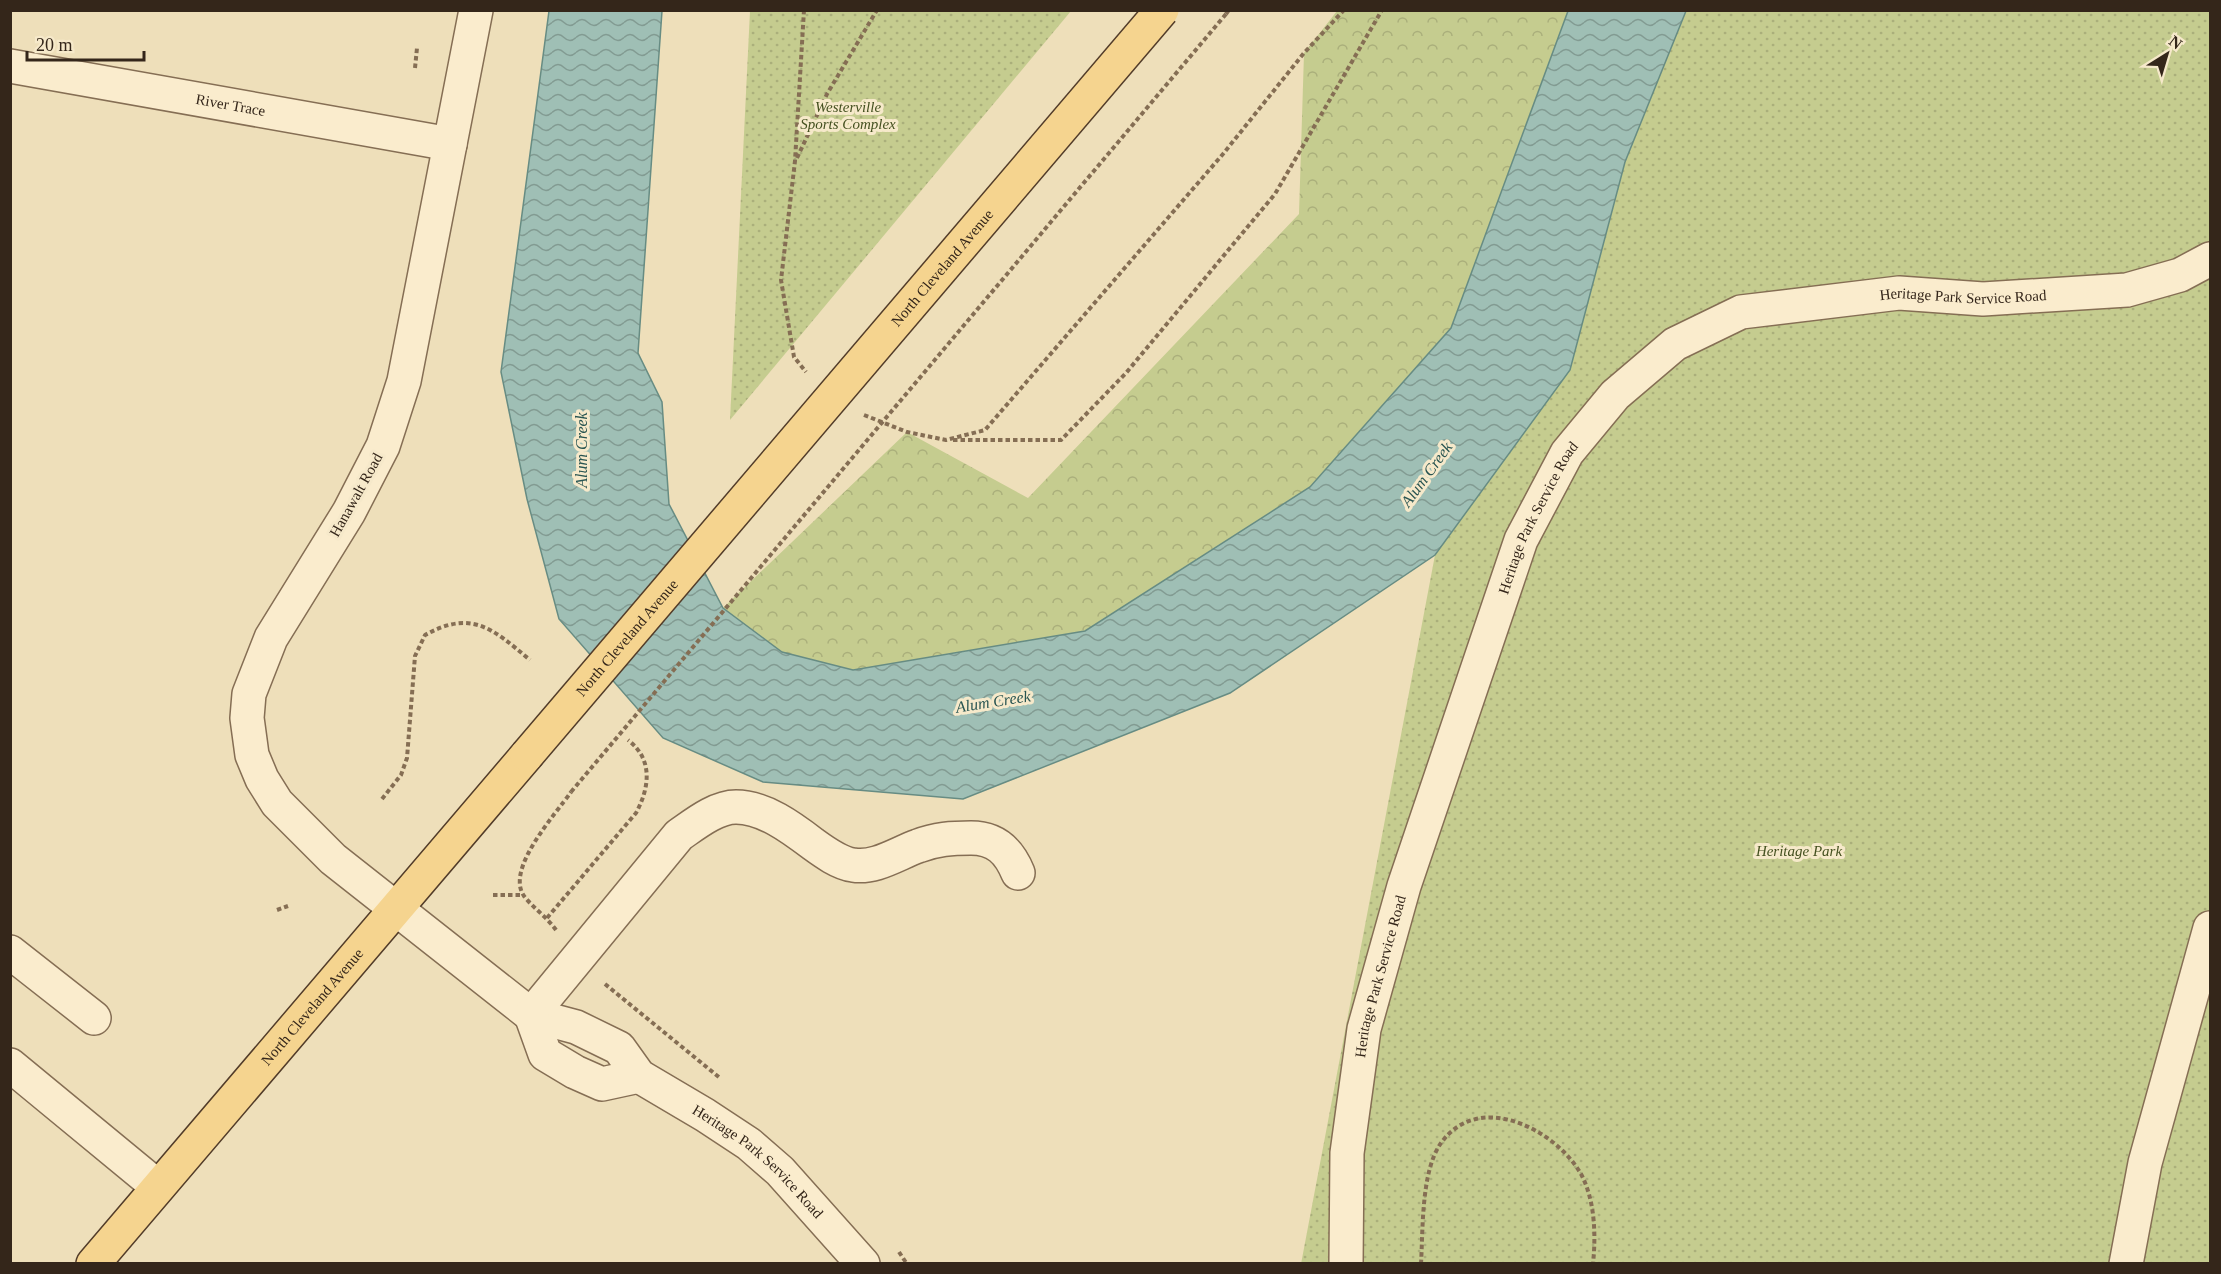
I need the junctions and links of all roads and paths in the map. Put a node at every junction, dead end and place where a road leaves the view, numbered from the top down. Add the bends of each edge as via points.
1 (476, 10) edge
2 (804, 10) edge
3 (877, 10) edge
4 (1162, 10) edge
5 (1344, 10) edge
6 (1382, 10) edge
7 (1228, 12) edge
8 (417, 48) dead end
9 (10, 66) edge
10 (415, 68) dead end
11 (450, 144) junction
12 (795, 161) junction
13 (2211, 259) edge
14 (812, 380) dead end
15 (856, 412) dead end
16 (946, 440) junction
17 (530, 660) dead end
18 (628, 740) dead end
19 (382, 799) dead end
20 (1018, 873) dead end
21 (493, 895) dead end
22 (523, 895) junction
23 (288, 906) dead end
24 (395, 909) junction
25 (277, 910) dead end
26 (2211, 928) edge
27 (10, 952) edge
28 (531, 1015) junction
29 (94, 1018) dead end
30 (10, 1065) edge
31 (158, 1187) junction
32 (93, 1263) edge
33 (863, 1263) edge
34 (1346, 1263) edge
35 (1420, 1263) edge
36 (1593, 1263) edge
37 (2126, 1263) edge

1 - 11 street, Hanawalt Road
2 - 12 path
3 - 12 path via 827,94
4 - 24 main road, North Cleveland Avenue, bridge
5 - 16 path via 986,430
6 - 16 path via 1275,194 1125,373 1061,440
7 - 22 path, bridge via 571,792 523,861 518,876
8 - 10 path
9 - 11 street, River Trace
11 - 24 street, Hanawalt Road via 404,381 382,446 349,512 271,638 249,694 247,718 252,755 261,779 278,803 333,859
12 - 14 path via 781,280 794,357
13 - 34 street, Heritage Park Service Road via 2180,274 2127,290 1983,299 1899,293 1741,312 1675,344 1615,395 1567,453 1521,540 1404,886 1364,1029 1347,1153
15 - 16 path via 907,432
17 - 19 path via 504,638 473,624 457,622 425,635 415,656 407,758 401,775
18 - 22 path via 645,762 648,780 636,813 547,918
20 - 28 street via 1011,854 984,838 948,837 868,866 852,866 766,814 735,807 704,817 679,835
21 - 22 path
23 - 25 path
24 - 28 street, Heritage Park Service Road
24 - 31 main road, North Cleveland Avenue
26 - 37 street via 2145,1162
27 - 29 street
28 - 33 street, Heritage Park Service Road via 576,1027 619,1048 639,1076 748,1144 780,1171
30 - 31 street
31 - 32 main road, North Cleveland Avenue
35 - 36 path via 1429,1169 1441,1143 1461,1124 1498,1116 1533,1128 1560,1147 1581,1175 1592,1208

